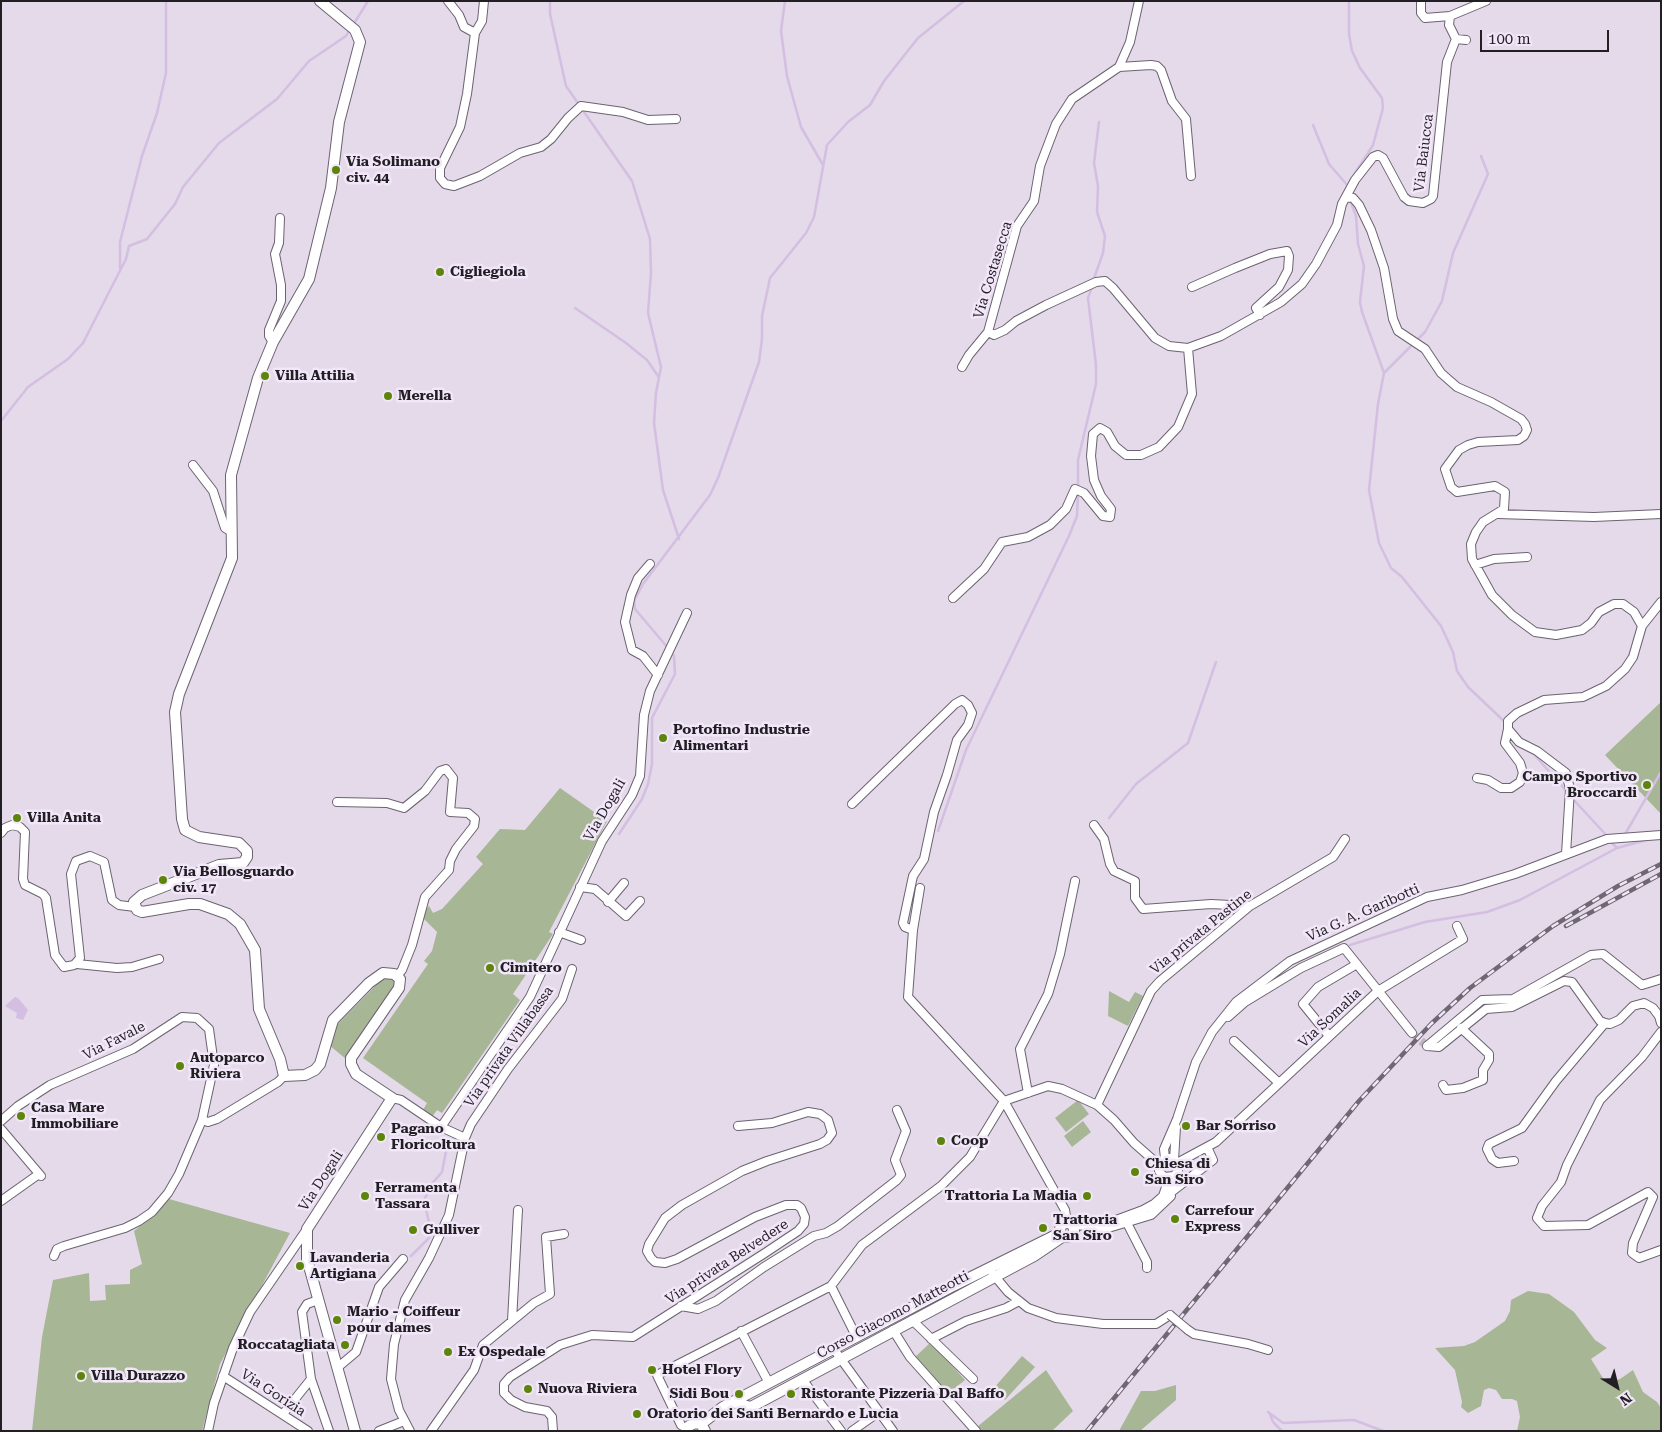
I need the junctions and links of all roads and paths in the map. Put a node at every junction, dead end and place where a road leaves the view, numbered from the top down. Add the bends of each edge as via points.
1 (320, 1) edge
2 (448, 1) edge
3 (484, 1) edge
4 (1139, 1) edge
5 (1421, 1) edge
6 (1486, 1) edge
7 (1450, 16) junction
8 (475, 33) junction
9 (1456, 38) junction
10 (1466, 40) dead end
11 (1118, 67) junction
12 (676, 119) dead end
13 (1191, 176) dead end
14 (1347, 197) junction
15 (280, 218) dead end
16 (1192, 287) dead end
17 (1260, 315) junction
18 (988, 332) junction
19 (273, 342) junction
20 (1188, 348) junction
21 (962, 367) dead end
22 (193, 466) dead end
23 (1496, 514) junction
24 (1661, 514) edge
25 (232, 532) junction
26 (1527, 557) dead end
27 (650, 564) dead end
28 (1475, 565) junction
29 (952, 598) dead end
30 (1661, 602) edge
31 (687, 613) dead end
32 (1642, 626) junction
33 (658, 675) junction
34 (1508, 730) junction
35 (1476, 778) dead end
36 (337, 802) dead end
37 (852, 804) dead end
38 (1094, 825) dead end
39 (1, 832) edge
40 (1661, 835) edge
41 (1345, 839) dead end
42 (1566, 854) junction
43 (1075, 881) dead end
44 (624, 883) dead end
45 (580, 887) junction
46 (920, 888) dead end
47 (640, 901) dead end
48 (608, 902) junction
49 (1250, 906) junction
50 (135, 907) junction
51 (1457, 926) dead end
52 (913, 930) junction
53 (559, 932) junction
54 (581, 940) dead end
55 (159, 959) dead end
56 (77, 964) junction
57 (1357, 964) junction
58 (572, 970) dead end
59 (397, 976) junction
60 (1661, 979) edge
61 (1378, 990) junction
62 (1605, 1023) junction
63 (1661, 1023) edge
64 (1461, 1028) junction
65 (1212, 1032) junction
66 (1661, 1032) edge
67 (1412, 1033) tunnel mouth
68 (1329, 1036) junction
69 (1234, 1041) dead end
70 (284, 1076) junction
71 (1279, 1083) junction
72 (1443, 1085) dead end
73 (1028, 1093) junction
74 (392, 1098) junction
75 (1004, 1102) junction
76 (1097, 1105) junction
77 (897, 1110) dead end
78 (1177, 1119) junction
79 (202, 1120) junction
80 (1, 1121) edge
81 (441, 1126) junction
82 (738, 1126) dead end
83 (1, 1129) edge
84 (465, 1138) junction
85 (1207, 1146) junction
86 (1164, 1149) junction
87 (1153, 1158) junction
88 (1172, 1159) junction
89 (1514, 1161) dead end
90 (1159, 1165) junction
91 (1167, 1177) junction
92 (1170, 1193) junction
93 (1, 1201) edge
94 (518, 1210) dead end
95 (1126, 1223) junction
96 (1071, 1226) junction
97 (306, 1229) junction
98 (564, 1234) dead end
99 (1661, 1250) edge
100 (54, 1256) dead end
101 (403, 1259) dead end
102 (1147, 1268) dead end
103 (992, 1272) junction
104 (830, 1286) junction
105 (318, 1300) junction
106 (1019, 1301) junction
107 (681, 1306) junction
108 (912, 1320) junction
109 (512, 1321) junction
110 (893, 1330) junction
111 (741, 1331) junction
112 (856, 1336) junction
113 (931, 1338) junction
114 (833, 1348) junction
115 (1268, 1350) dead end
116 (840, 1358) junction
117 (337, 1368) junction
118 (223, 1376) junction
119 (311, 1379) junction
120 (973, 1379) dead end
121 (802, 1380) junction
122 (769, 1384) junction
123 (732, 1402) junction
124 (879, 1412) junction
125 (283, 1414) junction
126 (404, 1421) junction
127 (703, 1428) edge
128 (687, 1430) edge
129 (975, 1430) edge
130 (208, 1431) edge
131 (308, 1431) edge
132 (329, 1431) edge
133 (354, 1431) edge
134 (379, 1431) edge
135 (410, 1431) edge
136 (431, 1431) edge
137 (554, 1431) edge
138 (841, 1431) edge
139 (852, 1431) edge
140 (893, 1431) edge

1 - 19 street via 356,30 360,45 339,122 330,188 309,279
2 - 8 street via 464,27
3 - 8 street via 482,21
4 - 11 street, Via Costasecca via 1130,42
5 - 7 street via 1421,13 1425,18
6 - 7 street
7 - 9 street via 1449,25
8 - 12 street via 460,127 440,168 440,178 445,184 454,186 480,176 520,153 541,147 581,106 623,112 648,120
9 - 10 street
9 - 14 street, Via Baiucca via 1447,62 1434,196 1423,203 1404,197 1383,158 1378,155 1355,180
11 - 13 street via 1151,65 1161,70 1172,101 1186,119
11 - 18 street, Via Costasecca via 1072,99 1056,124 1040,166 1034,201 1017,226
14 - 17 street via 1337,224 1302,284
14 - 23 street via 1353,198 1359,206 1371,230 1384,268 1398,331 1425,350 1441,373 1457,387 1491,402 1525,424 1527,430 1518,440 1468,445 1459,450 1445,469 1447,479 1457,492 1495,486 1505,492 1504,509
15 - 19 street via 275,254 281,301 269,330
16 - 17 street via 1270,254 1286,252 1289,256 1288,270 1279,287 1256,308
17 - 20 street via 1221,336
18 - 20 street via 994,335 1063,296 1096,282 1105,282 1155,338 1169,346
18 - 21 street, Via Costasecca
19 - 25 street via 258,378 231,475
20 - 29 street via 1192,394 1178,427 1159,447 1141,455 1126,456 1107,432 1100,428 1093,434 1094,480 1111,509 1110,517 1103,516 1084,493 1075,489 1066,509 1050,525 1028,537 1002,542 984,569
22 - 25 street via 213,491 225,528
23 - 24 street via 1594,517
23 - 28 street via 1483,522 1471,544
25 - 50 street via 232,558 228,573 179,694 176,712 185,830 199,837 239,843 247,851 247,858 243,863 220,865 142,895 134,902
26 - 28 street via 1494,559
27 - 33 street via 638,578 625,622 632,650 643,656
28 - 32 street via 1497,600 1535,632 1556,635 1582,630 1599,612 1614,604 1623,604 1634,612
30 - 32 street
31 - 33 street, Via Dogali
32 - 34 street via 1633,657 1606,686 1583,697 1544,700 1517,713 1508,721
33 - 45 street, Via Dogali via 644,715 640,776 632,795 602,841
34 - 35 street via 1505,743 1520,763 1523,773 1520,782 1511,788 1501,788 1488,780
34 - 42 street via 1519,742 1566,773 1570,789
36 - 59 street via 387,803 404,808 425,791 440,771 446,769 452,778 450,812 468,813 475,819 474,826 456,849 444,877 425,897 412,945
37 - 52 street via 955,704 962,700 968,705 972,713 957,740 934,812 924,859 913,876 903,923
38 - 49 street via 1104,839 1114,871 1135,882 1135,898 1143,909 1211,904
39 - 56 street via 12,825 25,832 25,885 46,898 59,963 68,967
40 - 42 street, Via G. A. Garibotti via 1607,839
41 - 49 street, Via privata Pastine via 1333,857
42 - 65 street, Via G. A. Garibotti via 1488,882 1427,897 1327,942 1290,961 1236,1002
43 - 73 street via 1048,994 1020,1049
44 - 48 street
45 - 48 street via 594,889
45 - 53 street, Via Dogali
46 - 52 street
47 - 48 street via 626,916
49 - 76 street, Via privata Pastine via 1151,991
50 - 56 street via 119,905 112,900 104,862 90,856 76,861 71,874 80,958
50 - 70 street via 142,912 200,904 228,914 240,924 255,950 259,1009
51 - 61 street, Via Somalia via 1463,940
52 - 75 street via 908,997
53 - 54 street
53 - 81 street, Via Dogali via 530,997
55 - 56 street via 117,968
57 - 61 street
57 - 65 street via 1344,948 1301,968 1245,1002
57 - 68 street via 1318,987 1303,1004
58 - 84 street, Via privata Villabassa via 562,999 508,1069
59 - 70 street via 383,973 333,1020 320,1064 315,1070 305,1075
59 - 74 street via 399,988 351,1058 356,1074
60 - 64 street via 1642,985 1603,954 1591,955 1513,999 1482,1000 1427,1046 1439,1047
61 - 67 street
61 - 68 street, Via Somalia
62 - 63 street via 1619,1020 1633,1006 1644,1003 1660,1016
62 - 64 street via 1600,1021 1572,982 1564,981 1512,1006 1486,1009
62 - 89 street via 1522,1128 1489,1144 1487,1149 1498,1164
64 - 72 street via 1489,1054 1490,1060 1483,1070 1483,1080 1463,1088 1446,1090
65 - 78 street, Via G. A. Garibotti via 1196,1062
66 - 99 street via 1642,1057 1600,1100 1561,1182 1537,1218 1544,1226 1588,1225 1648,1192 1653,1197 1633,1243 1632,1253 1639,1258
68 - 71 street, Via Somalia
69 - 71 street
70 - 79 street via 217,1119
71 - 85 street, Via Somalia via 1216,1142
73 - 75 street
73 - 76 street via 1048,1086
74 - 81 street via 401,1100
74 - 97 street, Via Dogali
75 - 96 street
75 - 104 street via 970,1157 941,1186 862,1245
76 - 87 street
77 - 107 street via 906,1131 895,1160 901,1175 897,1180 838,1226 814,1236 716,1301 698,1309
78 - 86 street, Via G. A. Garibotti
78 - 88 street, Via G. A. Garibotti
79 - 80 street, Via Favale via 213,1076 213,1051 209,1029 190,1016 174,1021 133,1049 50,1085
79 - 100 street via 163,1204 139,1221 64,1246
81 - 84 street
82 - 107 street, Via privata Belvedere via 772,1123 808,1112 820,1114 828,1120 832,1133 820,1144 742,1171 665,1218 647,1251 655,1262 677,1259 772,1209 796,1205 804,1217 804,1224 798,1231
83 - 93 street via 40,1175
84 - 126 street, Via privata Villabassa via 449,1215 405,1300 398,1321 391,1379
85 - 88 street, Via Somalia via 1184,1159
85 - 92 street via 1214,1160
86 - 87 street
86 - 88 street, Via G. A. Garibotti
87 - 90 street
88 - 90 street
88 - 91 street via 1177,1173
90 - 91 street via 1158,1171
91 - 92 street
91 - 96 street via 1163,1196 1143,1210 1116,1220
92 - 95 street via 1163,1206 1152,1215
94 - 109 street
95 - 96 street via 1105,1229
95 - 102 street via 1147,1262
96 - 103 street, Corso Giacomo Matteotti via 1060,1226 1061,1235
97 - 105 street, Via Dogali via 307,1259
97 - 118 street via 250,1312
98 - 109 street via 546,1237 550,1294
101 - 117 street via 379,1287 356,1352
103 - 106 street
103 - 108 street, Corso Giacomo Matteotti
103 - 112 street, Corso Giacomo Matteotti
104 - 111 street
104 - 112 street
105 - 117 street, Via Dogali
105 - 119 street via 308,1304 302,1312
106 - 113 street
106 - 115 street, bridge via 1042,1314 1103,1324 1156,1324 1170,1315 1194,1334
107 - 137 street, Via privata Belvedere via 633,1337 592,1335 560,1345 510,1377 504,1384 504,1393 525,1407 547,1411 552,1416
108 - 110 street, Corso Giacomo Matteotti
108 - 113 street
109 - 136 street via 483,1345 474,1370
110 - 116 street, Corso Giacomo Matteotti
110 - 129 street via 910,1357
111 - 122 street
111 - 128 street via 657,1375 681,1425
112 - 114 street, Corso Giacomo Matteotti
113 - 120 street
114 - 116 street
114 - 122 street, Corso Giacomo Matteotti
116 - 121 street, Corso Giacomo Matteotti
116 - 124 street
117 - 133 street, Via Dogali
118 - 125 street, Via Gorizia
118 - 130 street
119 - 125 street
119 - 132 street
121 - 123 street, Corso Giacomo Matteotti via 751,1407
121 - 138 street
122 - 123 street, Corso Giacomo Matteotti
123 - 127 street, Corso Giacomo Matteotti via 714,1413
124 - 139 street
124 - 140 street
125 - 131 street, Via Gorizia
126 - 134 street
126 - 135 street, Via privata Villabassa
127 - 128 street, Corso Giacomo Matteotti via 692,1424

